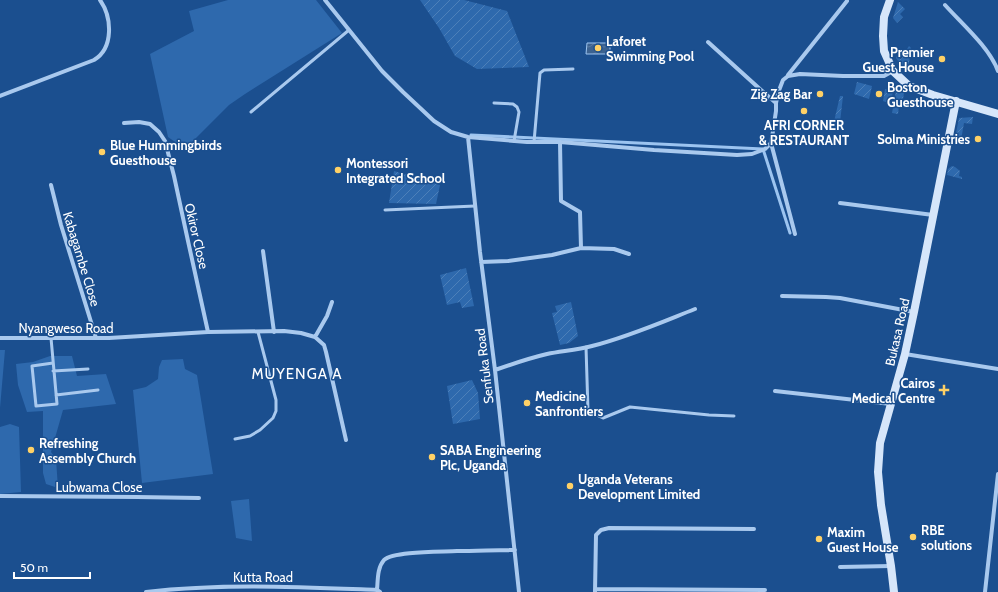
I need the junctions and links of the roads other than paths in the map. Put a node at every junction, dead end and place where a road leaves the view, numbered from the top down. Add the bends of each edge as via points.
1 (100, 0) edge
2 (324, 0) edge
3 (890, 0) edge
4 (846, 1) edge
5 (945, 5) dead end
6 (349, 30) junction
7 (708, 42) dead end
8 (573, 69) dead end
9 (893, 71) junction
10 (998, 71) edge
11 (788, 76) junction
12 (0, 96) edge
13 (956, 102) junction
14 (494, 103) dead end
15 (776, 103) junction
16 (251, 112) dead end
17 (998, 114) edge
18 (124, 123) dead end
19 (468, 137) junction
20 (514, 141) junction
21 (534, 142) junction
22 (560, 142) junction
23 (770, 143) junction
24 (51, 185) dead end
25 (840, 203) dead end
26 (475, 206) junction
27 (384, 210) dead end
28 (933, 215) junction
29 (795, 234) dead end
30 (581, 248) junction
31 (263, 251) dead end
32 (630, 254) dead end
33 (481, 262) junction
34 (782, 296) dead end
35 (332, 302) dead end
36 (695, 309) dead end
37 (914, 312) junction
38 (208, 332) junction
39 (258, 332) junction
40 (274, 332) junction
41 (315, 337) junction
42 (0, 338) edge
43 (51, 338) junction
44 (96, 338) junction
45 (586, 347) junction
46 (905, 354) junction
47 (53, 363) junction
48 (88, 369) dead end
49 (998, 369) edge
50 (495, 370) junction
51 (54, 371) junction
52 (98, 390) dead end
53 (775, 391) dead end
54 (56, 395) junction
55 (891, 404) junction
56 (734, 416) dead end
57 (235, 439) dead end
58 (346, 440) dead end
59 (998, 474) edge
60 (0, 496) edge
61 (199, 498) dead end
62 (754, 529) dead end
63 (515, 550) junction
64 (891, 566) junction
65 (840, 567) dead end
66 (244, 587) junction
67 (595, 590) edge
68 (765, 590) dead end
69 (379, 591) edge
70 (146, 592) edge
71 (244, 592) edge
72 (519, 592) edge
73 (894, 592) edge
74 (985, 592) edge

1 - 12 street via 104,5 109,27 107,43 100,56
2 - 6 street
3 - 9 street via 884,17 883,36 884,51
4 - 11 street
5 - 10 street via 986,49
6 - 16 lane
6 - 19 street via 382,71 434,121 451,132
7 - 15 street
8 - 21 lane via 544,70 540,73
9 - 11 street via 884,76
9 - 13 street via 908,86
11 - 15 street via 782,83
13 - 17 street
13 - 28 street, Bukasa Road
14 - 20 lane via 513,104 517,107 519,112
15 - 23 street
18 - 38 street, Okiror Close via 150,124 165,141
19 - 20 street
19 - 26 street, Senfuka Road
20 - 21 street
21 - 22 street
22 - 23 street via 737,155 760,152
22 - 30 street via 561,201 580,212
23 - 29 street
24 - 44 street, Kabagambe Close
25 - 28 street
26 - 27 lane
26 - 33 street, Senfuka Road
28 - 37 street, Bukasa Road
30 - 32 street via 614,249
30 - 33 street via 552,255
31 - 40 street
33 - 50 street, Senfuka Road
34 - 37 street via 840,298
35 - 41 street
36 - 45 street via 626,336
37 - 46 street, Bukasa Road
38 - 39 street, Nyangweso Road
38 - 44 street, Nyangweso Road
39 - 40 street, Nyangweso Road
39 - 57 lane via 276,400 276,411 273,418 260,430 250,436
40 - 41 street via 301,332
41 - 58 street via 324,345
42 - 43 street, Nyangweso Road
43 - 44 street, Nyangweso Road
43 - 47 lane
45 - 50 street via 548,354
45 - 56 lane via 588,412 603,418 630,407
46 - 49 street
46 - 55 street, Bukasa Road
47 - 51 lane
47 - 54 lane via 32,366 36,406 57,404
48 - 51 lane
50 - 63 street, Senfuka Road
51 - 54 lane
52 - 54 lane
53 - 55 street
55 - 64 street, Bukasa Road via 880,443 878,472
59 - 74 street
60 - 61 street, Lubwama Close
62 - 67 street via 601,530 596,535
63 - 69 street via 434,552 390,557 381,565 379,571
63 - 72 street, Senfuka Road
64 - 65 street
64 - 73 street, Bukasa Road
66 - 69 street, Kutta Road
66 - 70 street, Kutta Road
66 - 71 street
67 - 68 street

